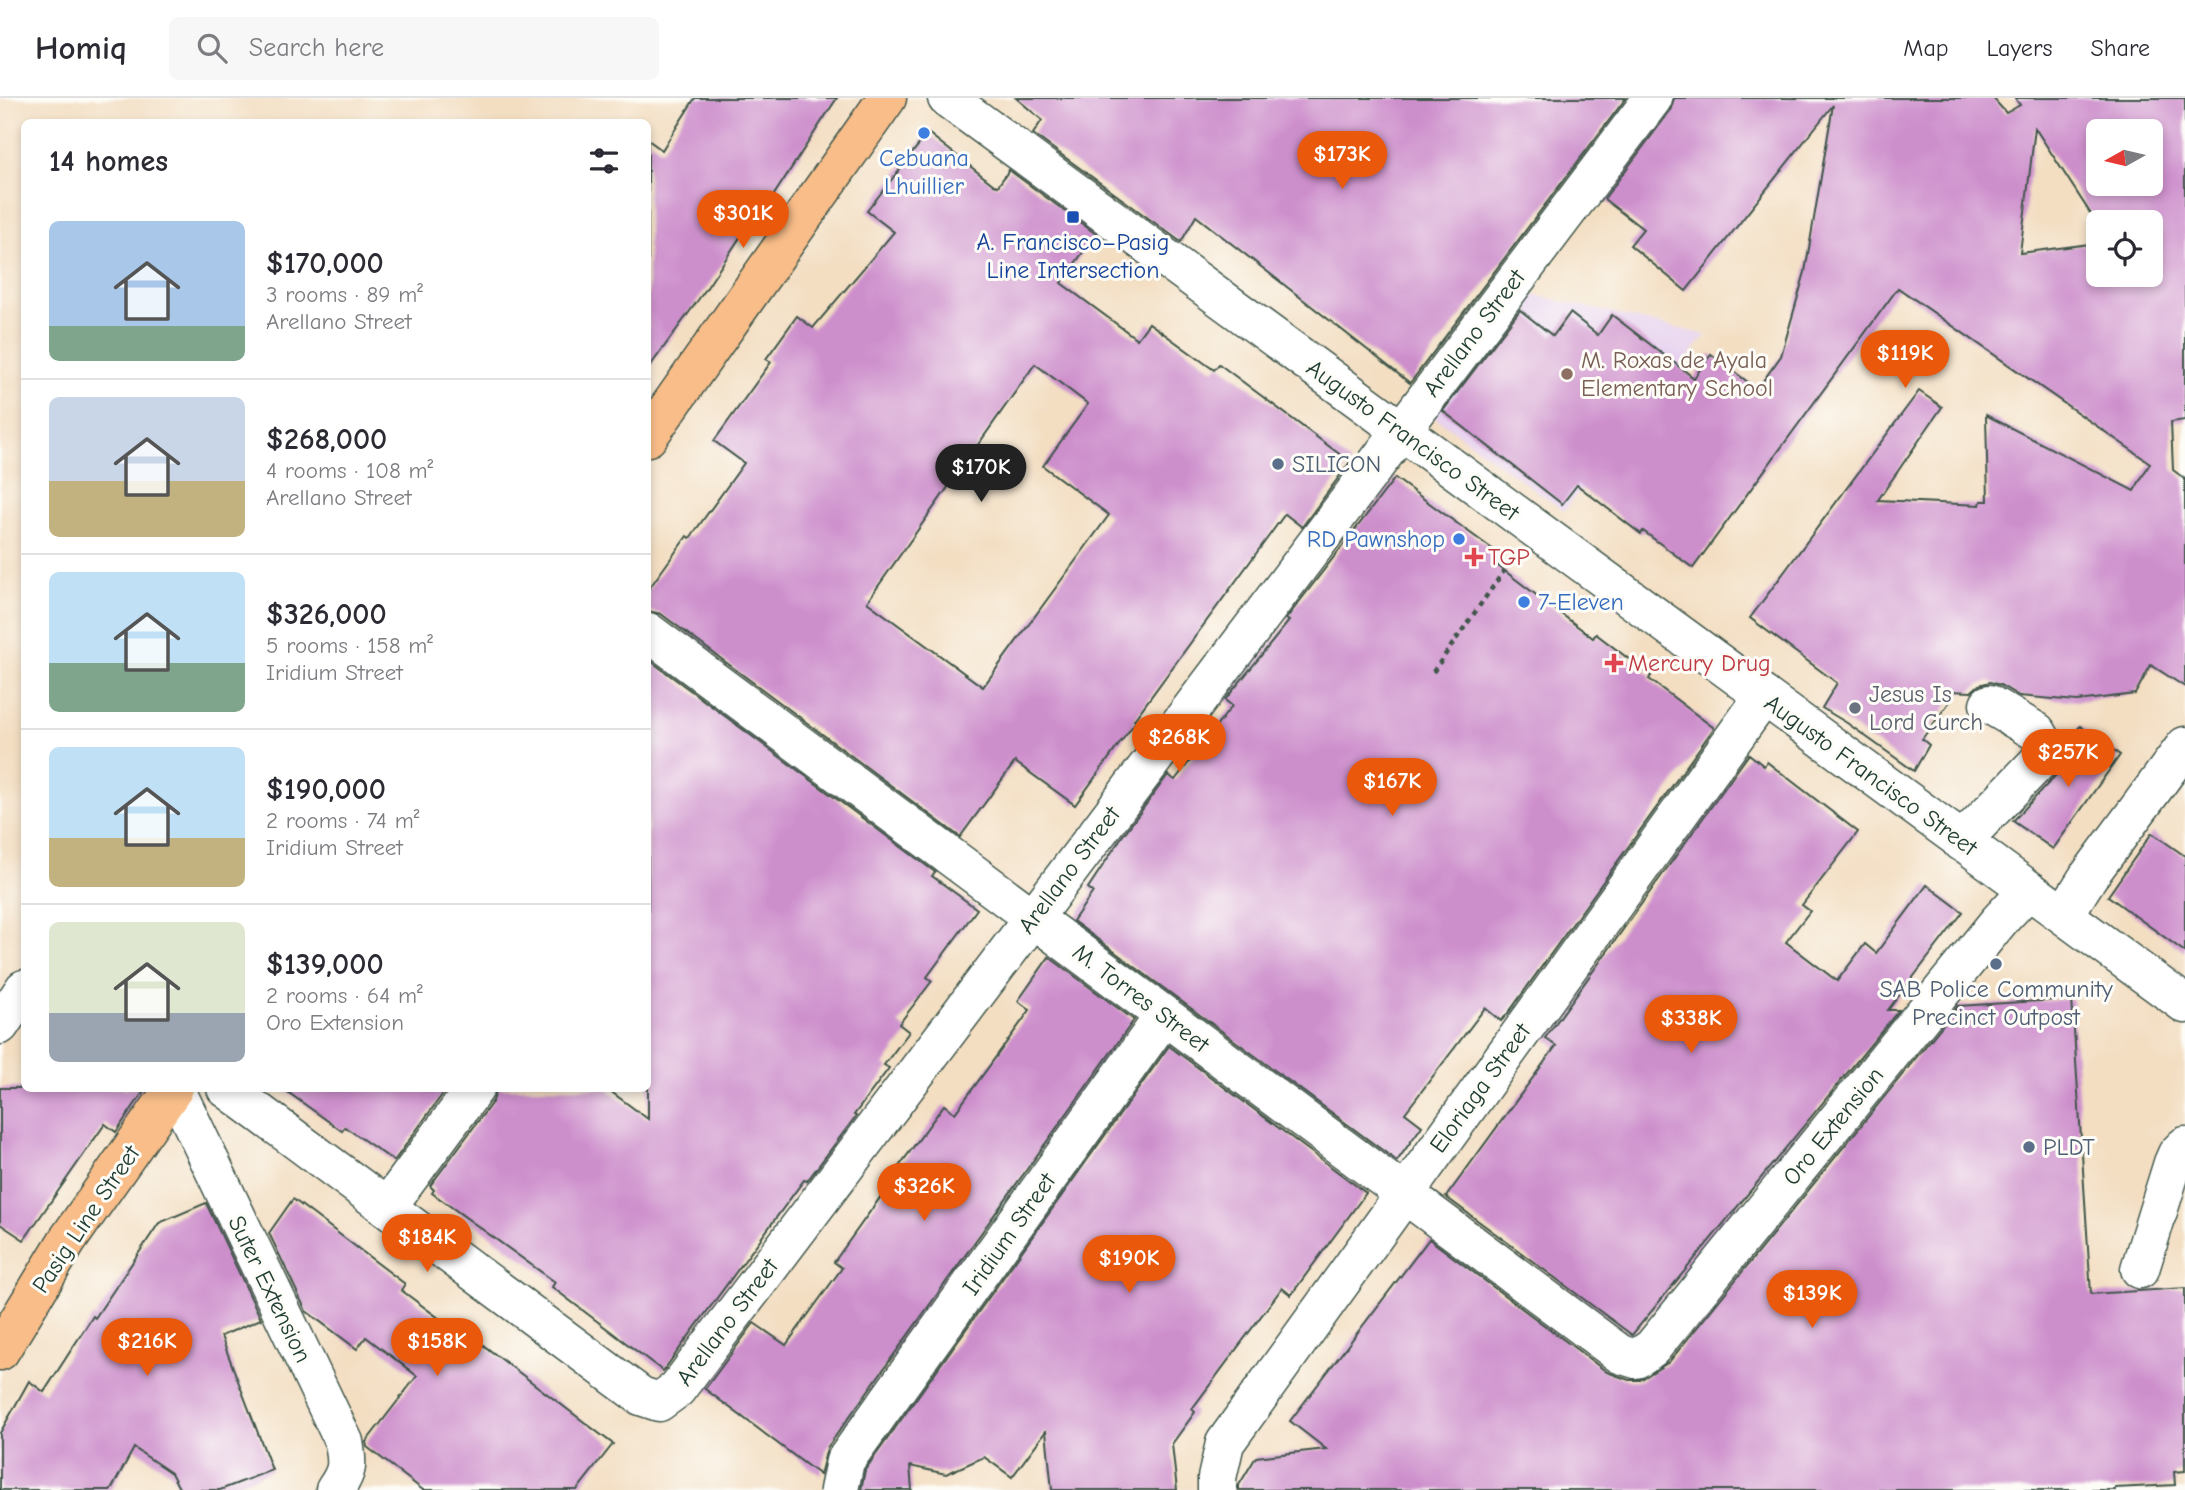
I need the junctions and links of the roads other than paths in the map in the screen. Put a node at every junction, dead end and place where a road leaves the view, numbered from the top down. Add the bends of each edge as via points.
1 (887, 98) edge
2 (947, 98) edge
3 (1653, 98) edge
4 (1401, 430) junction
5 (651, 433) edge
6 (651, 634) edge
7 (1764, 696) junction
8 (1989, 704) dead end
9 (2185, 746) edge
10 (1961, 842) junction
11 (2028, 890) junction
12 (2064, 915) junction
13 (1033, 918) junction
14 (21, 994) edge
15 (2185, 1004) edge
16 (1164, 1016) junction
17 (0, 1025) edge
18 (172, 1092) edge
19 (177, 1092) edge
20 (231, 1092) edge
21 (472, 1092) edge
22 (2185, 1146) edge
23 (2176, 1192) edge
24 (1404, 1194) junction
25 (387, 1207) junction
26 (2140, 1269) dead end
27 (0, 1351) edge
28 (1636, 1359) joint
29 (335, 1490) edge
30 (839, 1490) edge
31 (1217, 1490) edge

1 - 5 main road
2 - 4 street, Augusto Francisco Street
3 - 4 street, Arellano Street
4 - 7 street, Augusto Francisco Street
4 - 13 street, Arellano Street
6 - 13 street, M. Torres Street
7 - 10 street, Augusto Francisco Street
7 - 24 street, Eloriaga Street
8 - 10 street via 2037,732 2044,744 2042,758
9 - 12 street
10 - 11 street, Augusto Francisco Street
11 - 12 street, Augusto Francisco Street
11 - 28 street, Oro Extension via 1652,1348
12 - 15 street, Augusto Francisco Street
13 - 16 street, M. Torres Street
13 - 25 street, Arellano Street via 677,1389 659,1402 641,1396
14 - 17 street
16 - 24 street, M. Torres Street
16 - 30 street, Iridium Street via 845,1461
18 - 27 main road, Pasig Line Street via 67,1241
19 - 29 street, Suter Extension via 344,1442 345,1475
20 - 25 street
21 - 25 street
22 - 23 street via 2177,1154
23 - 26 street
24 - 28 street, M. Torres Street via 1620,1354
24 - 31 street, Eloriaga Street via 1225,1443

